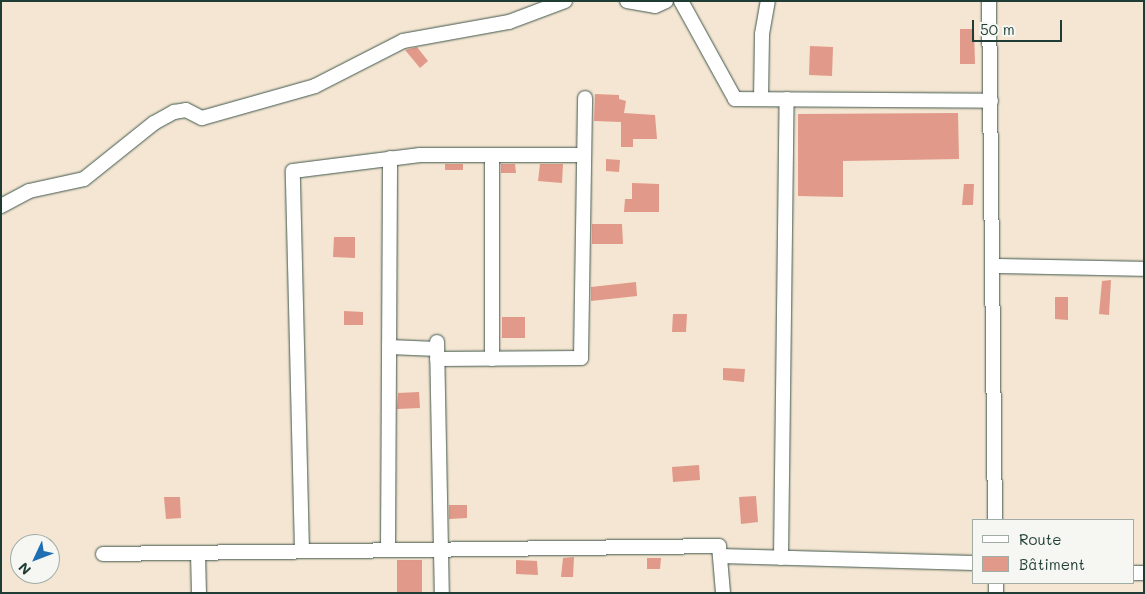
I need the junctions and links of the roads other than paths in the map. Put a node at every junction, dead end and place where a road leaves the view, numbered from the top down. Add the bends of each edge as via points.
1 (565, 1) edge
2 (627, 1) edge
3 (666, 1) edge
4 (681, 1) edge
5 (768, 1) edge
6 (989, 1) edge
7 (585, 98) dead end
8 (761, 99) junction
9 (787, 99) junction
10 (991, 101) junction
11 (492, 155) junction
12 (584, 155) junction
13 (390, 158) junction
14 (1, 206) edge
15 (993, 266) junction
16 (1144, 268) edge
17 (389, 348) junction
18 (437, 350) junction
19 (492, 359) junction
20 (995, 519) edge
21 (441, 549) junction
22 (388, 550) junction
23 (302, 551) junction
24 (198, 553) junction
25 (103, 554) dead end
26 (720, 556) junction
27 (781, 558) junction
28 (972, 562) edge
29 (199, 593) edge
30 (442, 593) edge
31 (723, 593) edge

1 - 14 street via 509,22 403,41 306,89 202,118 186,110 174,112 84,179 29,191
2 - 3 street via 655,6
4 - 8 street via 735,99
5 - 8 street via 762,34
6 - 10 street
7 - 12 street
8 - 9 street
9 - 10 street
9 - 27 street
10 - 15 street
11 - 12 street
11 - 13 street
11 - 19 street
12 - 19 street via 581,358
13 - 17 street
13 - 23 street via 293,171
15 - 16 street
15 - 20 street
17 - 18 street
17 - 22 street
18 - 19 street
18 - 21 street
21 - 22 street
21 - 26 street via 719,546
21 - 30 street
22 - 23 street
23 - 24 street
24 - 25 street
24 - 29 street
26 - 27 street
26 - 31 street
27 - 28 street

